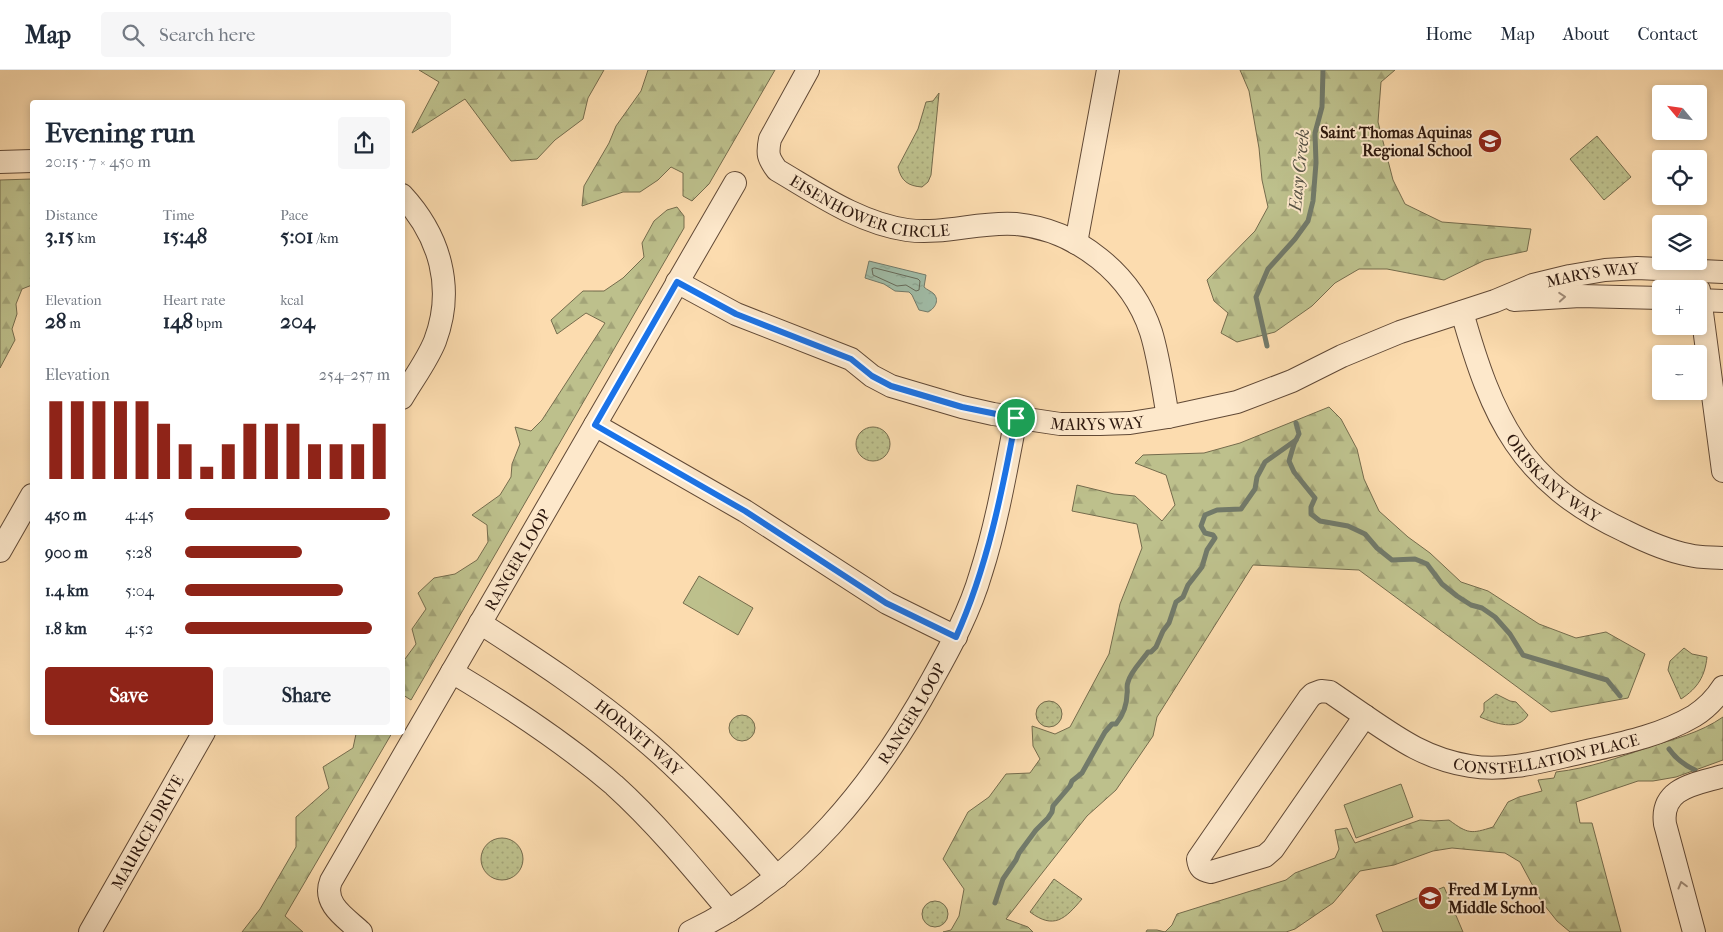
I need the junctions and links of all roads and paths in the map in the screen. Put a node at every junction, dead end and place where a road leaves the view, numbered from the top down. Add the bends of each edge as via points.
1 (808, 70) edge
2 (1108, 70) edge
3 (30, 161) edge
4 (0, 162) edge
5 (735, 183) dead end
6 (405, 198) edge
7 (1076, 243) junction
8 (1723, 272) edge
9 (1670, 280) edge
10 (677, 282) junction
11 (1707, 284) edge
12 (1707, 294) edge
13 (1652, 298) edge
14 (1495, 301) junction
15 (1723, 301) edge
16 (1462, 312) junction
17 (1704, 335) edge
18 (405, 393) edge
19 (1168, 417) junction
20 (1016, 418) junction
21 (595, 425) junction
22 (1723, 471) edge
23 (30, 499) edge
24 (0, 552) edge
25 (1723, 558) edge
26 (480, 624) junction
27 (956, 637) junction
28 (452, 672) junction
29 (1723, 687) edge
30 (1365, 716) junction
31 (202, 735) edge
32 (1723, 776) edge
33 (778, 877) junction
34 (729, 911) junction
35 (90, 932) edge
36 (361, 932) edge
37 (690, 932) edge
38 (1694, 932) edge

1 - 7 street, EISENHOWER CIRCLE via 770,139 768,152 777,170 855,215 881,224 935,232 1016,224 1058,234
2 - 7 street
3 - 4 street
5 - 10 street, RANGER LOOP
6 - 18 street via 428,230 438,252 443,275 441,318 435,341
7 - 19 street, EISENHOWER CIRCLE via 1116,273 1144,314 1151,333
8 - 11 street, MARYS WAY
9 - 14 street, MARYS WAY via 1637,268 1579,274 1533,285
10 - 20 street, MARYS WAY via 736,314 851,359 891,386 962,407
10 - 21 street, RANGER LOOP
12 - 15 street, MARYS WAY
14 -> 13 street, MARYS WAY via 1580,296
14 - 16 street, MARYS WAY
16 - 19 street, MARYS WAY via 1400,332 1246,398
16 - 25 street, ORISKANY WAY via 1474,355 1503,425 1534,468 1558,491 1604,522 1651,543 1688,556
17 - 22 street
19 - 20 street, MARYS WAY via 1100,424 1060,424
20 - 27 street, RANGER LOOP via 981,574
21 - 26 street, RANGER LOOP
21 - 27 street via 745,511 886,603
23 - 24 street
26 - 28 street, RANGER LOOP
26 - 33 street, HORNET WAY via 590,696 643,739 702,795
27 - 33 street, RANGER LOOP via 913,715 859,794
28 - 34 street via 524,716 614,786 643,813
28 - 36 street, RANGER LOOP via 329,886 333,906
29 - 30 street, CONSTELLATION PLACE via 1707,706 1667,730 1526,765 1498,768 1471,766 1426,754
30 - 30 street, CONSTELLATION PLACE via 1330,692 1313,694 1198,859 1203,871 1211,872 1265,856 1273,849
31 - 35 street, MAURICE DRIVE
38 -> 32 street via 1664,817 1666,806 1672,796 1683,788
33 - 34 street, RANGER LOOP
34 - 37 street, RANGER LOOP

